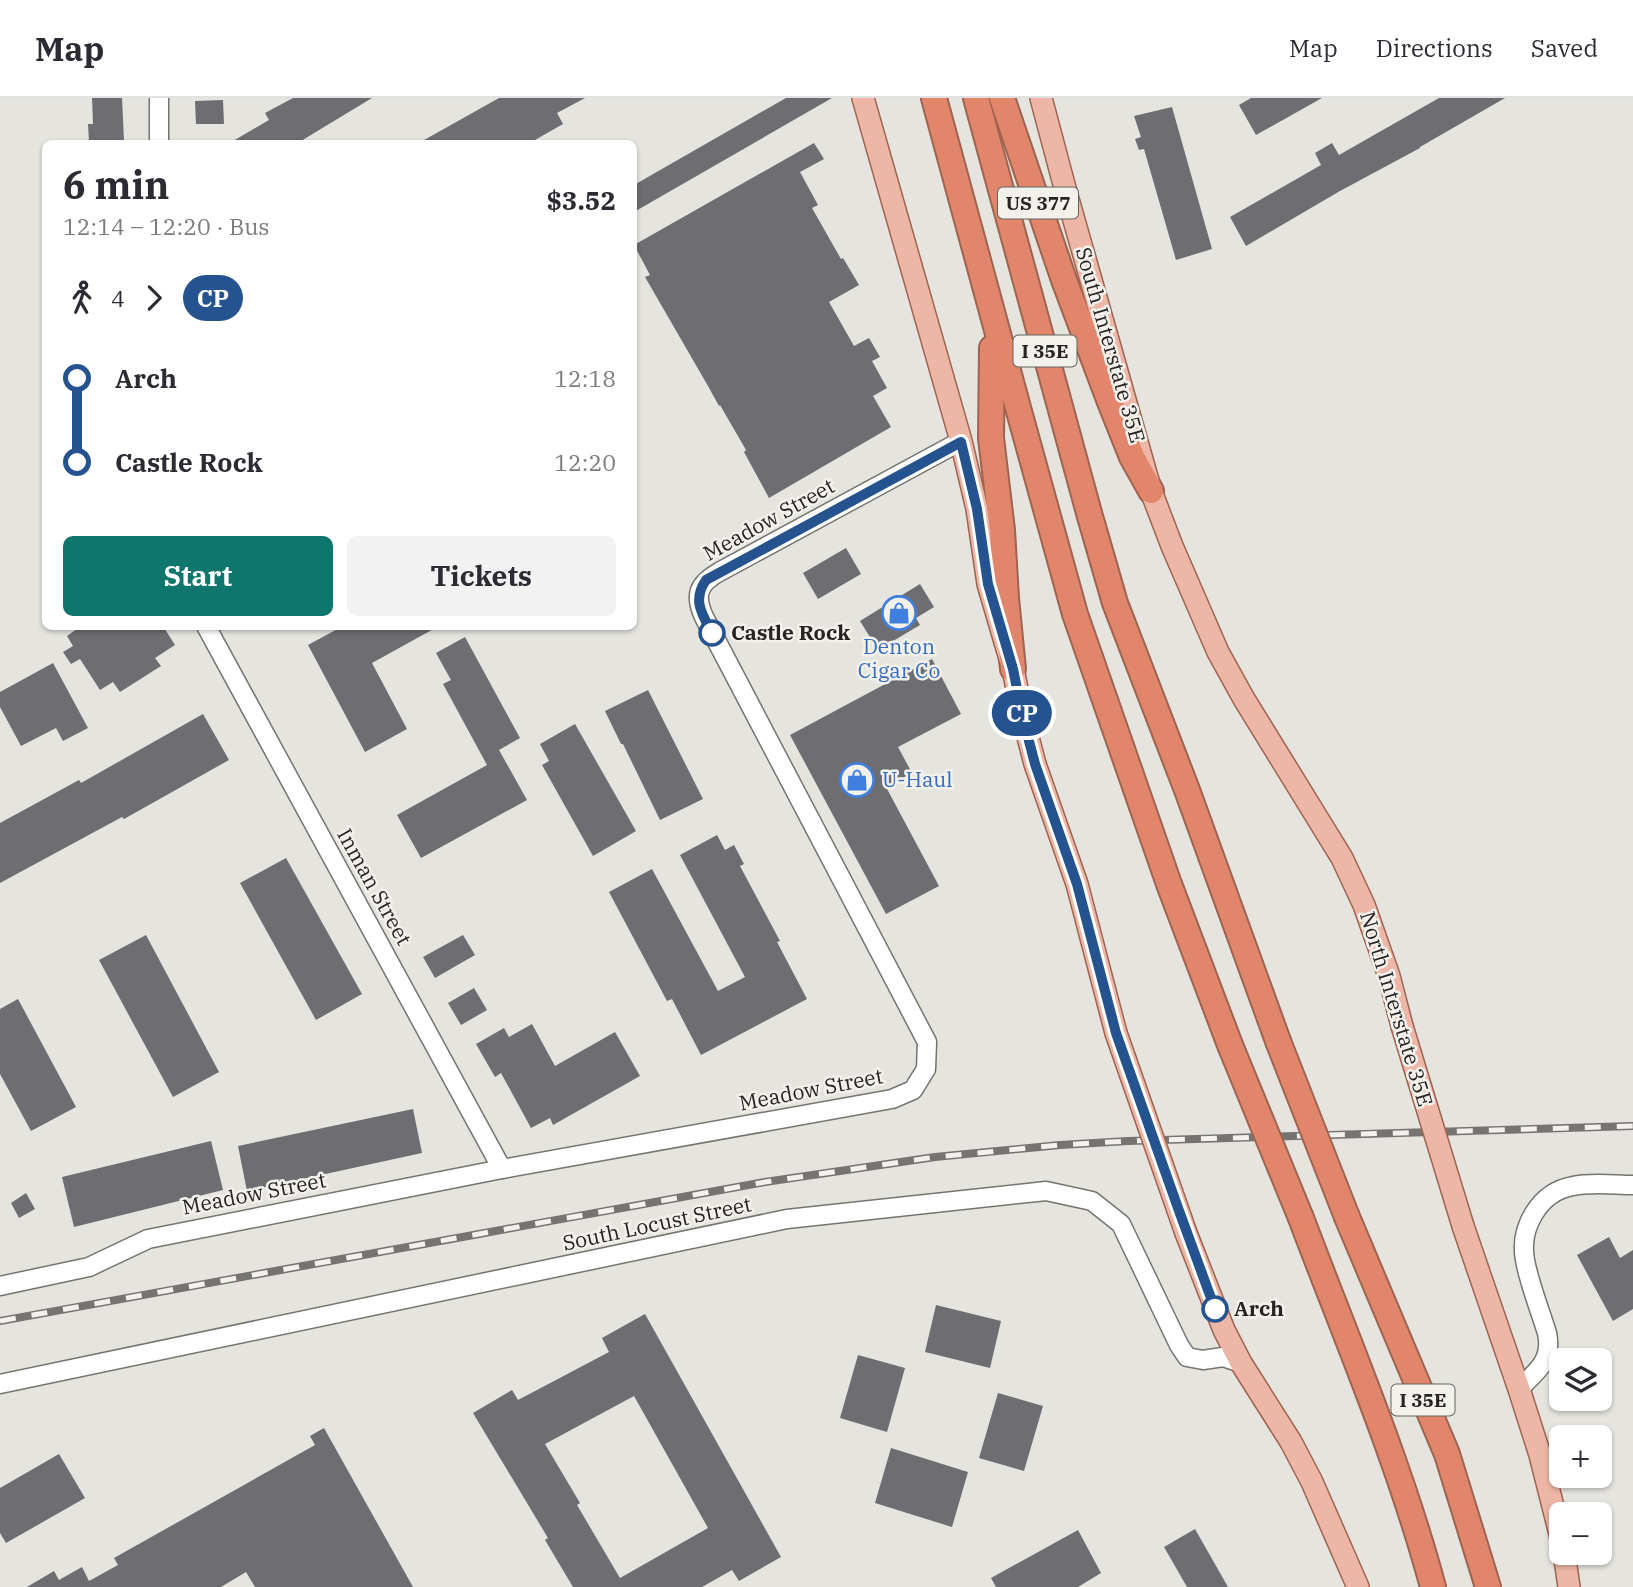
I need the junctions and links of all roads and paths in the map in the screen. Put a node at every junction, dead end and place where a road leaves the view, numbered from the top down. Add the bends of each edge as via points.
1 (159, 98) edge
2 (863, 98) edge
3 (934, 98) edge
4 (976, 98) edge
5 (1002, 98) edge
6 (1041, 98) edge
7 (159, 140) edge
8 (992, 316) junction
9 (961, 442) junction
10 (1155, 501) junction
11 (208, 630) edge
12 (1013, 669) junction
13 (502, 1169) junction
14 (1633, 1185) edge
15 (0, 1286) edge
16 (1241, 1363) junction
17 (0, 1384) edge
18 (1519, 1388) junction
19 (1552, 1502) edge
20 (1566, 1565) edge
21 (1358, 1587) edge
22 (1433, 1587) edge
23 (1488, 1587) edge
24 (1569, 1587) edge

1 - 7 street
2 - 9 main road
3 - 8 highway, I 35E
4 - 23 highway, I 35E, bridge via 1115,603 1278,1041 1447,1454
5 - 10 highway, US 377 via 1110,402
6 - 10 main road, South Interstate 35E
8 - 12 highway via 991,438
8 - 22 highway, I 35E, bridge via 1075,614 1169,884 1389,1449
9 - 12 main road via 988,584
9 - 13 street, Meadow Street via 719,572 700,589 704,617 927,1042 926,1069 913,1090 892,1099
10 - 18 main road, North Interstate 35E, bridge via 1218,652 1342,858 1364,905 1463,1226
11 - 13 street, Inman Street
12 - 16 main road, bridge via 1035,764 1077,884 1116,1033 1186,1233
13 - 15 street, Meadow Street via 148,1239 89,1267
14 - 18 street via 1574,1185 1546,1199 1532,1215 1525,1236 1525,1259 1549,1352
16 - 17 street, South Locust Street via 1223,1357 1187,1357 1121,1224 1092,1201 1046,1191 788,1219
16 - 21 main road via 1312,1482
18 - 19 main road, North Interstate 35E
20 - 24 main road

